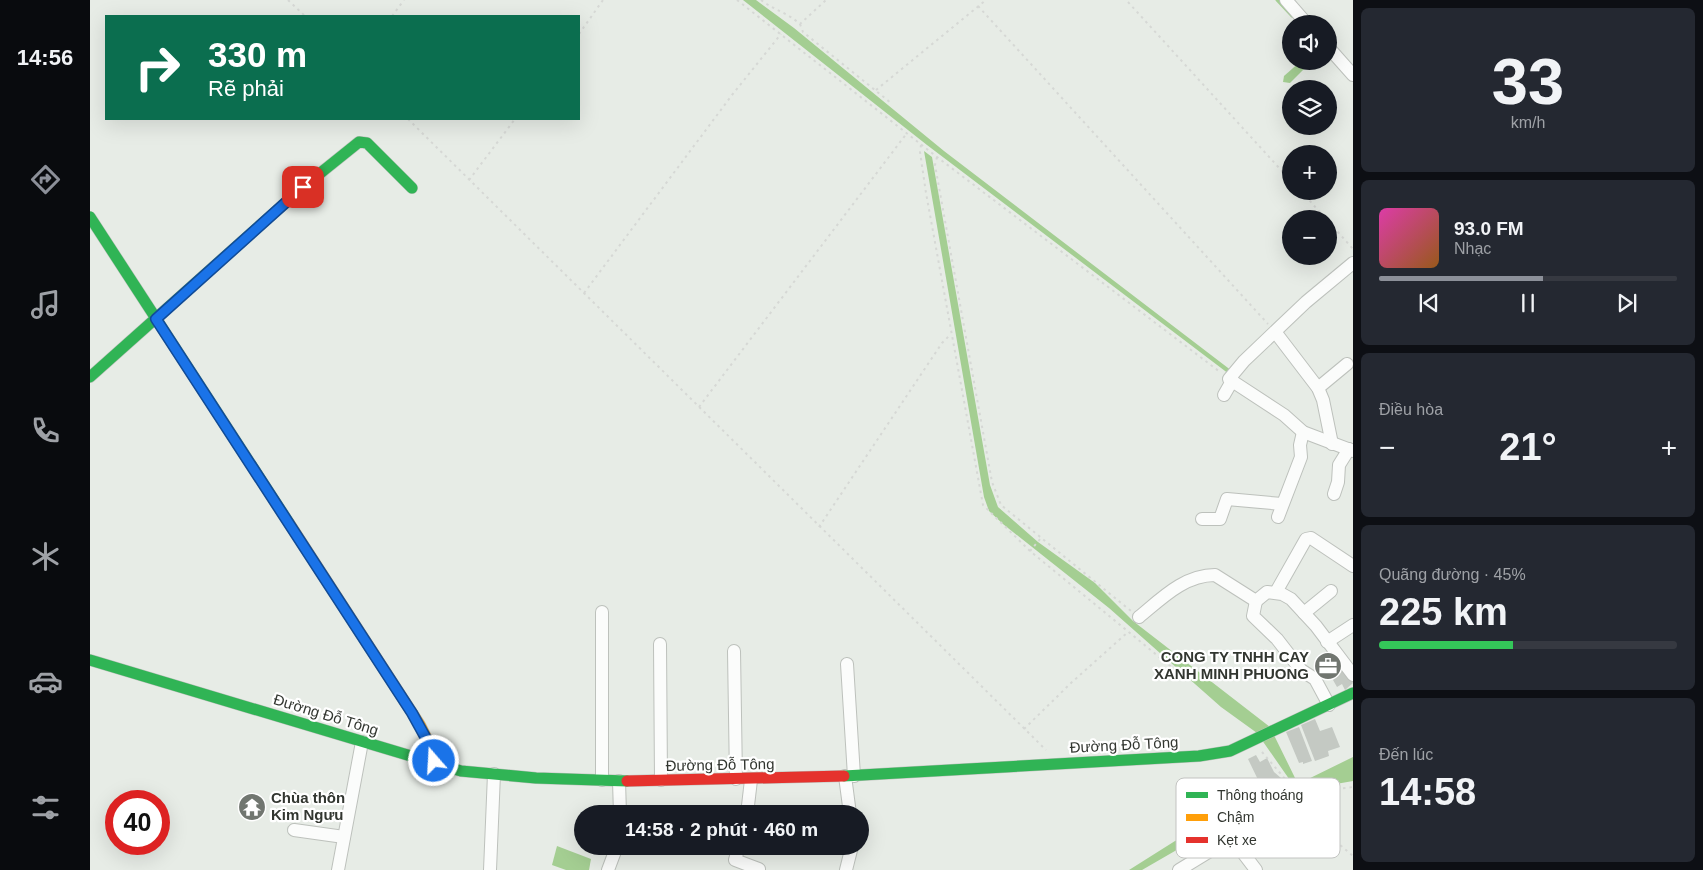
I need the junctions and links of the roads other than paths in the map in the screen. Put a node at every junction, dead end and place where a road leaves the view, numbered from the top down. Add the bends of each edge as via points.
1 (1286, 0) edge
2 (1299, 15) edge
3 (1337, 57) edge
4 (1353, 75) edge
5 (412, 188) dead end
6 (90, 217) edge
7 (1353, 263) edge
8 (156, 319) junction
9 (1276, 332) junction
10 (1347, 364) dead end
11 (90, 377) edge
12 (1231, 380) junction
13 (1318, 388) junction
14 (1224, 395) dead end
15 (1303, 432) junction
16 (1332, 444) junction
17 (1351, 450) edge
18 (1334, 494) dead end
19 (1282, 504) junction
20 (1278, 517) dead end
21 (1202, 519) dead end
22 (1353, 566) edge
23 (1276, 592) junction
24 (1331, 592) dead end
25 (1256, 601) junction
26 (602, 612) dead end
27 (1304, 613) junction
28 (1138, 617) road end
29 (1353, 624) edge
30 (1327, 642) junction
31 (660, 644) dead end
32 (734, 651) dead end
33 (90, 660) edge
34 (847, 664) dead end
35 (1353, 675) edge
36 (1353, 693) edge
37 (1330, 705) junction
38 (362, 742) junction
39 (433, 764) junction
40 (494, 774) junction
41 (849, 776) junction
42 (736, 779) junction
43 (602, 780) junction
44 (619, 780) junction
45 (661, 780) junction
46 (751, 780) junction
47 (620, 805) edge
48 (748, 805) edge
49 (850, 805) edge
50 (294, 830) dead end
51 (344, 838) junction
52 (615, 855) edge
53 (736, 855) edge
54 (850, 855) edge
55 (1199, 858) edge
56 (1247, 858) edge
57 (611, 869) edge
58 (759, 869) edge
59 (338, 870) edge
60 (490, 870) edge
61 (846, 870) edge
62 (1179, 870) edge
63 (1256, 870) edge

1 - 2 street
3 - 4 street
5 - 8 main road via 367,142 359,142 303,187
6 - 8 main road
7 - 9 street
8 - 11 main road
8 - 39 main road via 414,716 432,750
9 - 12 street via 1244,361
9 - 13 street
10 - 13 street
12 - 14 street
12 - 15 street via 1284,415
13 - 16 street via 1324,400
15 - 16 street
15 - 19 street via 1301,457
16 - 17 street
17 - 18 street via 1339,466
19 - 20 street
19 - 21 street via 1227,499 1220,519
22 - 23 street via 1311,538 1306,539
23 - 25 street via 1267,592
23 - 27 street via 1291,600
24 - 27 street
25 - 28 street via 1215,574 1177,586
25 - 37 street via 1253,616 1277,639 1301,670 1315,679
26 - 43 street
27 - 30 street
29 - 30 street
30 - 35 street
31 - 45 street
32 - 42 street
33 - 38 main road, Đường Đỗ Tông
34 - 41 street
36 - 37 main road, Đường Đỗ Tông
37 - 41 main road, Đường Đỗ Tông via 1230,751 1199,756
38 - 39 main road, Đường Đỗ Tông
38 - 51 street
39 - 40 main road, Đường Đỗ Tông
40 - 43 main road, Đường Đỗ Tông
40 - 60 street
41 - 46 main road, Đường Đỗ Tông
41 - 49 street
42 - 45 main road, Đường Đỗ Tông
42 - 46 main road, Đường Đỗ Tông
43 - 44 main road, Đường Đỗ Tông
44 - 45 main road, Đường Đỗ Tông
44 - 47 street
46 - 48 street
50 - 51 street
51 - 59 street
52 - 57 street
53 - 58 street via 735,860
54 - 61 street
55 - 62 street
56 - 63 street

